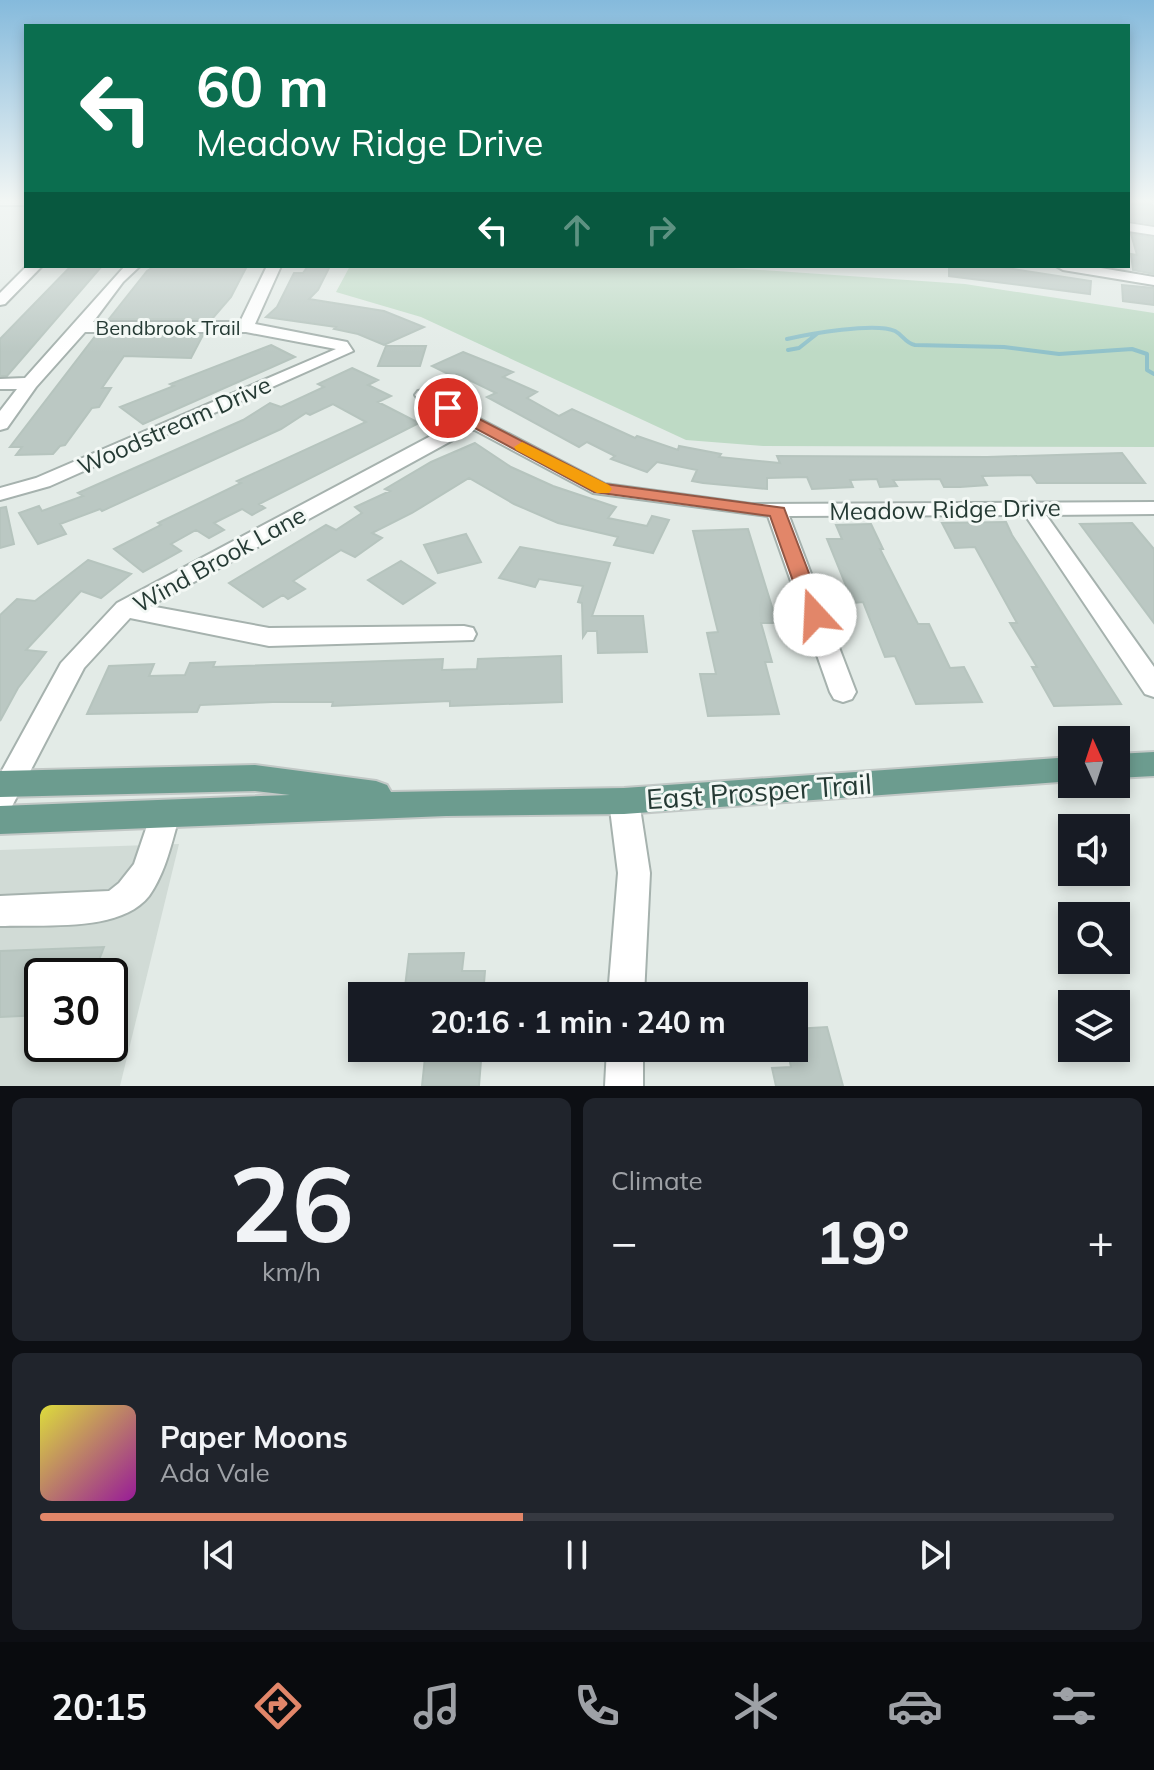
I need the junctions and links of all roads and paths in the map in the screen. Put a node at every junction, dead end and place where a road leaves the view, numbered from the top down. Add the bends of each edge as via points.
1 (33, 268) edge
2 (131, 268) edge
3 (273, 268) edge
4 (1098, 269) edge
5 (1154, 281) edge
6 (0, 301) edge
7 (81, 327) junction
8 (246, 327) junction
9 (345, 351) joint
10 (30, 383) junction
11 (0, 384) edge
12 (424, 395) dead end
13 (473, 421) junction
14 (0, 424) edge
15 (0, 494) edge
16 (1030, 507) junction
17 (1154, 508) edge
18 (777, 511) junction
19 (125, 609) junction
20 (464, 634) dead end
21 (1154, 687) edge
22 (843, 692) dead end
23 (1154, 764) edge
24 (1130, 765) edge
25 (1058, 770) edge
26 (3, 789) edge
27 (624, 801) junction
28 (446, 803) junction
29 (165, 814) junction
30 (0, 820) edge
31 (0, 911) edge
32 (627, 982) edge
33 (625, 1062) edge
34 (624, 1086) edge

1 - 6 street
2 - 7 street
3 - 8 street
4 - 5 street
7 - 8 street, Bendbrook Trail
7 - 10 street
8 - 9 street, Bendbrook Trail via 341,345
9 - 15 street, Woodstream Drive via 43,482
10 - 11 street
10 - 14 street
12 - 13 street, Meadow Ridge Drive
13 - 18 street, Meadow Ridge Drive via 600,489
13 - 19 street, Wind Brook Lane
16 - 17 street, Meadow Ridge Drive
16 - 18 street, Meadow Ridge Drive
16 - 21 street
18 - 22 street
19 - 20 street via 269,637
19 - 26 street, Wind Brook Lane via 74,663
23 - 24 main road
25 - 27 main road, East Prosper Trail
26 - 28 main road, East Prosper Trail via 255,778
27 - 28 main road, East Prosper Trail
27 - 32 street via 634,873
28 - 29 main road, East Prosper Trail
29 - 30 main road, East Prosper Trail
29 - 31 street via 142,882 120,904
33 - 34 street

